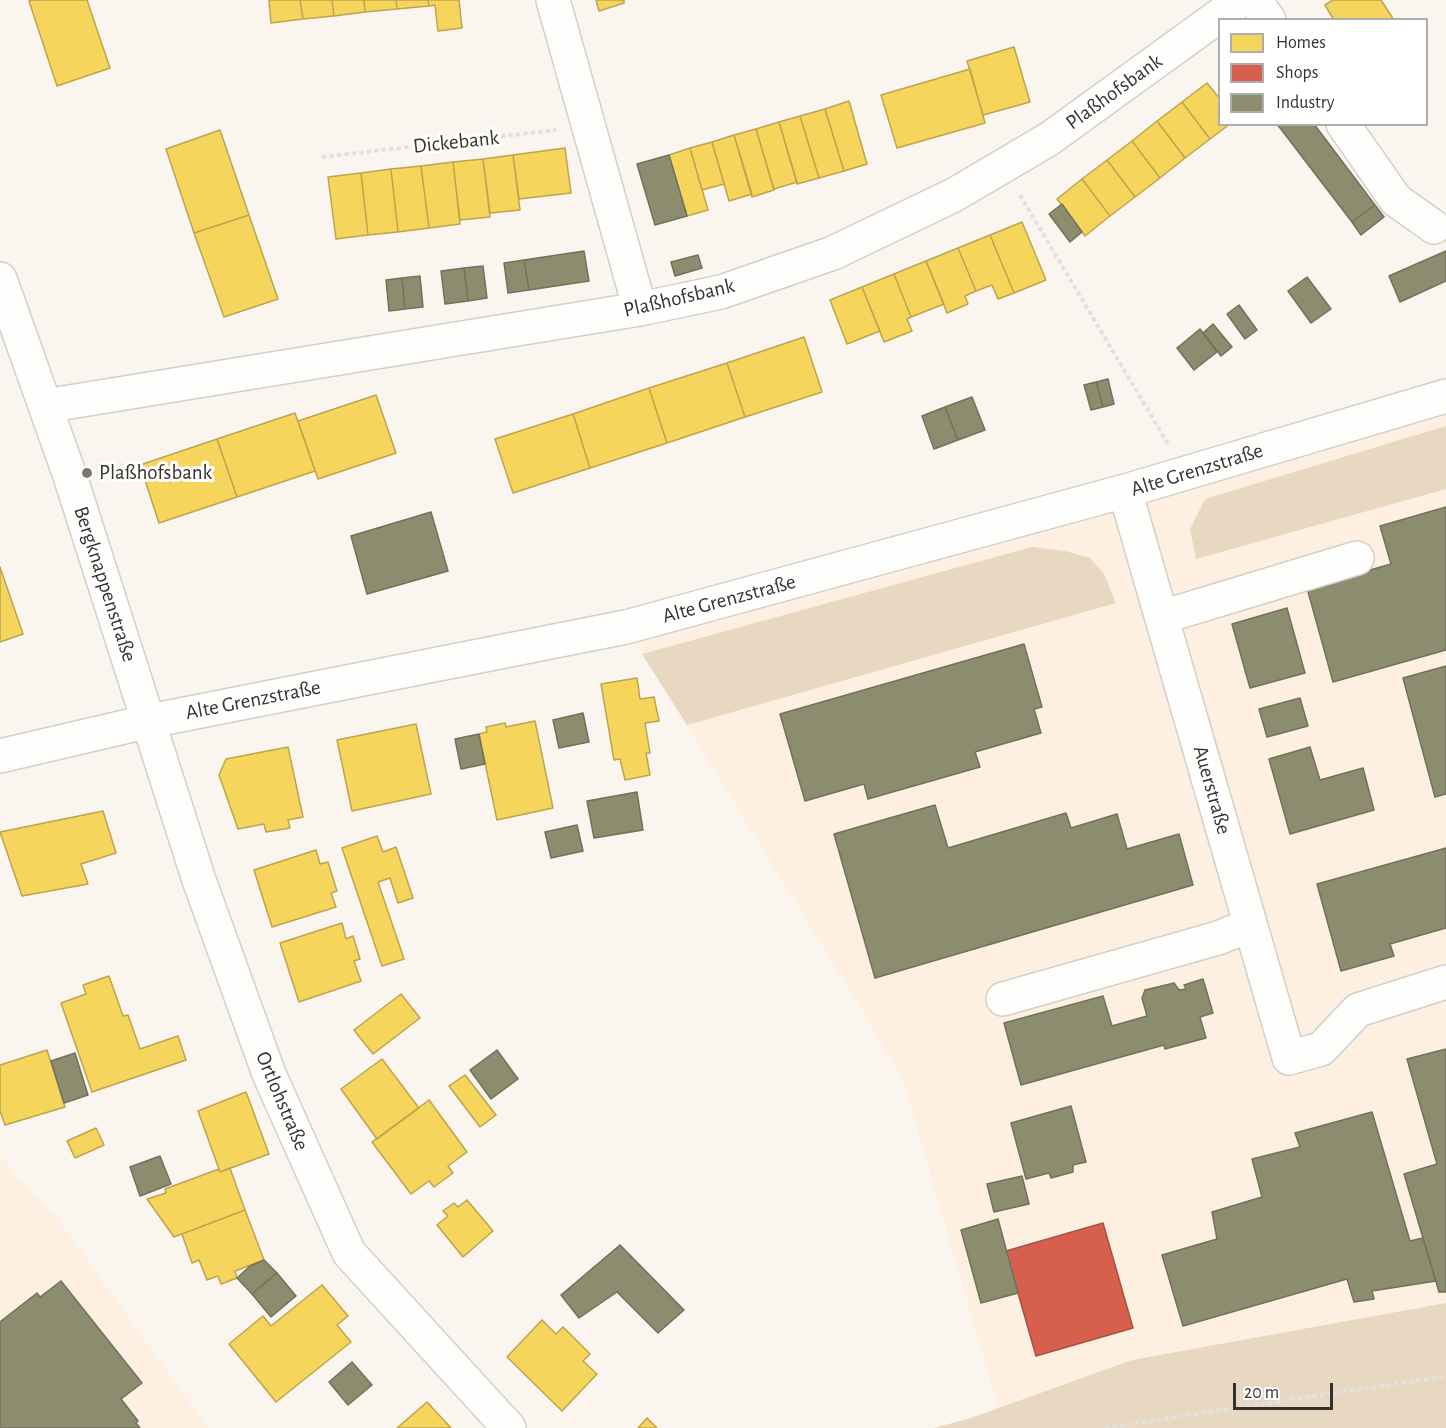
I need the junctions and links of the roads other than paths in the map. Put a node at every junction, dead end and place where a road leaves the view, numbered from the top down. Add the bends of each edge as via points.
1 (553, 0) edge
2 (1241, 0) edge
3 (1255, 0) edge
4 (1268, 18) edge
5 (1344, 126) edge
6 (1434, 227) dead end
7 (0, 279) edge
8 (640, 309) junction
9 (1446, 396) edge
10 (45, 406) junction
11 (1125, 491) junction
12 (1357, 558) dead end
13 (1162, 617) junction
14 (150, 721) junction
15 (0, 756) edge
16 (1250, 926) junction
17 (1446, 982) edge
18 (1003, 999) dead end
19 (509, 1428) edge

1 - 8 street
2 - 8 street, Plaßhofsbank via 1049,139 954,195 833,253 722,292
3 - 4 street
5 - 6 street via 1396,200
7 - 10 street, Bergknappenstraße
8 - 10 street, Plaßhofsbank
9 - 11 street, Alte Grenzstraße
10 - 14 street, Bergknappenstraße
11 - 13 street, Auerstraße
11 - 14 street, Alte Grenzstraße via 626,627
12 - 13 street
13 - 16 street, Auerstraße
14 - 15 street, Alte Grenzstraße
14 - 19 street, Ortlohstraße via 199,880 269,1074 349,1252
16 - 17 street, Auerstraße via 1289,1058 1321,1048 1358,1011
16 - 18 street

